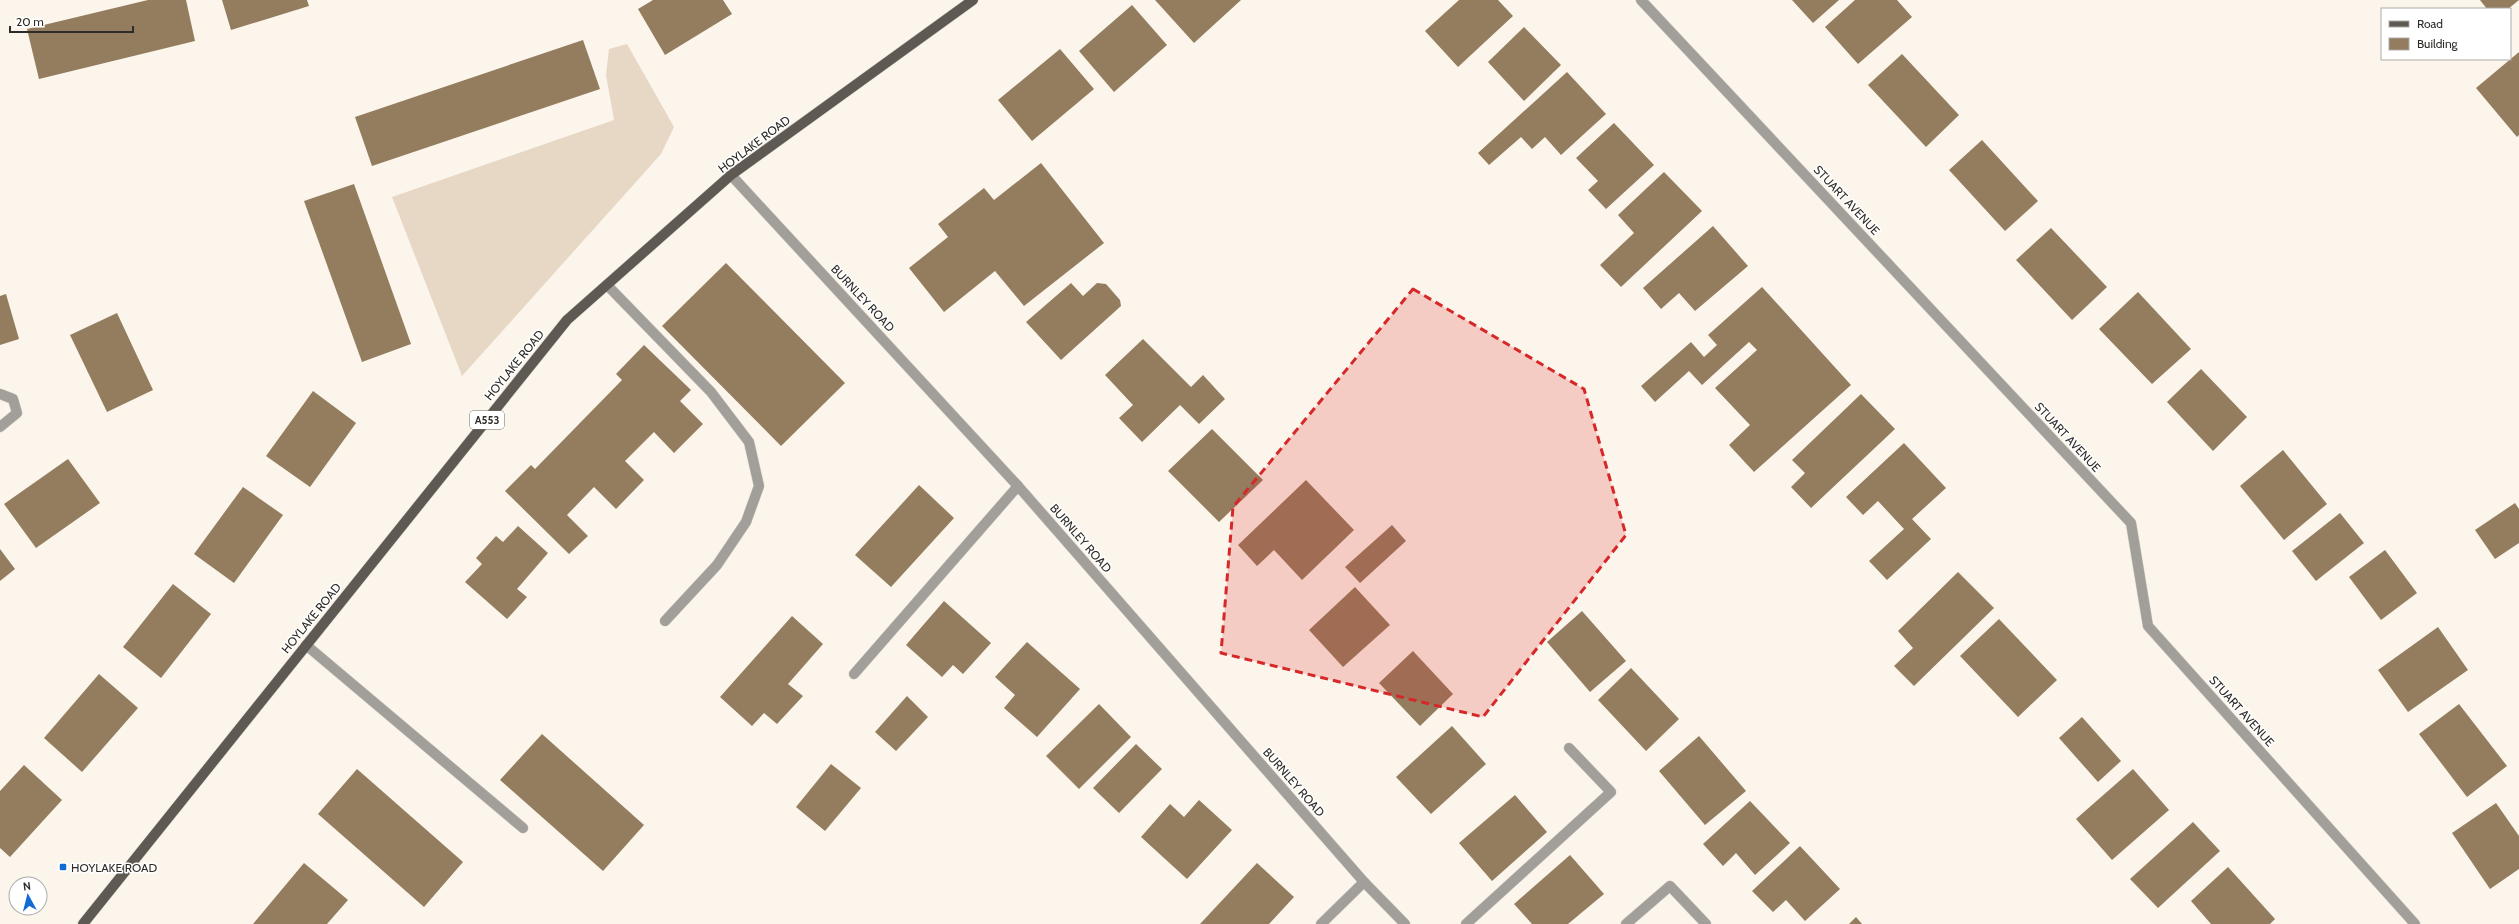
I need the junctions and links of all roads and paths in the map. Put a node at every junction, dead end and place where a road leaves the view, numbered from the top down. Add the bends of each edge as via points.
1 (973, 0) edge
2 (1641, 0) edge
3 (731, 175) junction
4 (607, 285) junction
5 (0, 394) edge
6 (0, 427) edge
7 (1018, 486) junction
8 (665, 621) dead end
9 (306, 646) junction
10 (854, 674) dead end
11 (1569, 748) dead end
12 (523, 828) dead end
13 (1364, 882) junction
14 (82, 924) edge
15 (1321, 924) edge
16 (1405, 924) edge
17 (1466, 924) edge
18 (1626, 924) edge
19 (1706, 924) edge
20 (2416, 924) edge

1 - 3 main road, HOYLAKE ROAD / A553
2 - 20 street, STUART AVENUE via 2131,523 2148,626
3 - 4 main road, HOYLAKE ROAD / A553
3 - 7 street, BURNLEY ROAD
4 - 8 street via 711,392 749,442 759,486 746,522 721,559
4 - 9 main road, HOYLAKE ROAD / A553 via 567,320
5 - 6 street via 13,399 17,413
7 - 10 street
7 - 13 street, BURNLEY ROAD
9 - 12 street
9 - 14 main road, HOYLAKE ROAD / A553
11 - 17 street via 1611,792
13 - 15 street
13 - 16 street, BURNLEY ROAD
18 - 19 street via 1670,886

